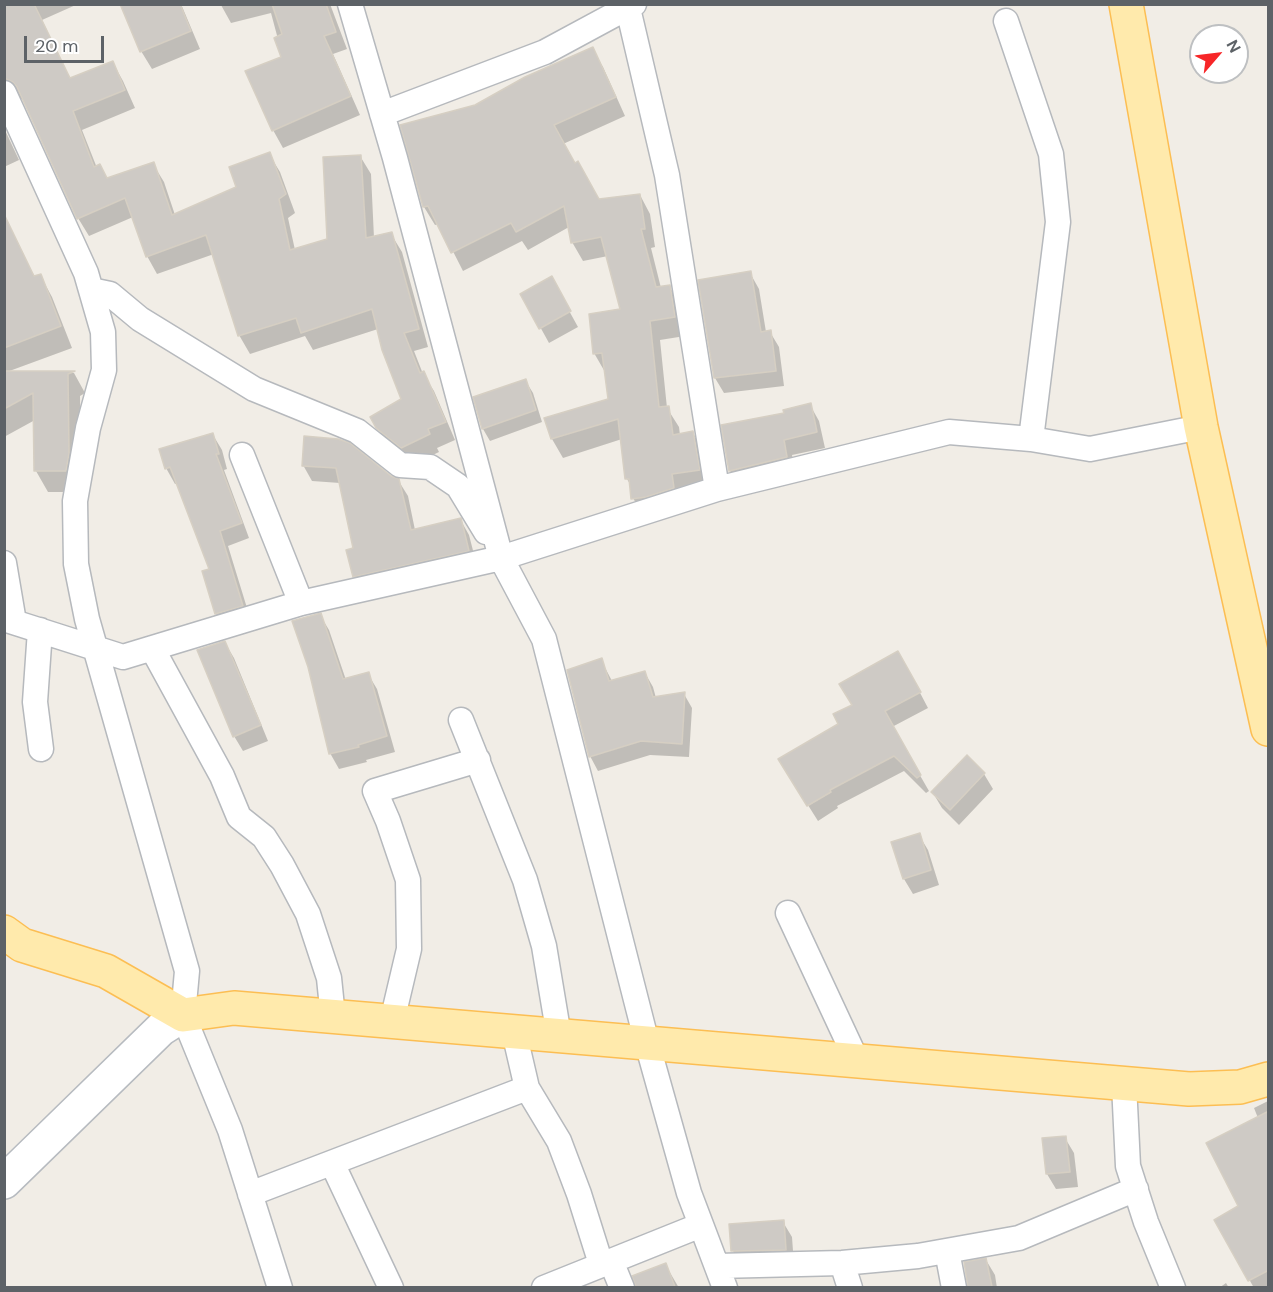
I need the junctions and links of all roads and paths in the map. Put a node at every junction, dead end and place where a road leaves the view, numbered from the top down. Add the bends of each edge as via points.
1 (350, 4) edge
2 (1126, 4) edge
3 (630, 6) edge
4 (1006, 21) dead end
5 (4, 93) edge
6 (382, 114) junction
7 (91, 290) junction
8 (1201, 427) junction
9 (1031, 439) junction
10 (242, 455) dead end
11 (717, 489) junction
12 (501, 558) junction
13 (4, 563) edge
14 (301, 603) junction
15 (9, 620) edge
16 (40, 630) junction
17 (95, 646) junction
18 (152, 648) junction
19 (461, 720) dead end
20 (1269, 729) edge
21 (41, 749) dead end
22 (478, 760) junction
23 (788, 913) dead end
24 (4, 932) edge
25 (183, 1015) junction
26 (333, 1017) junction
27 (392, 1022) junction
28 (514, 1032) junction
29 (559, 1036) junction
30 (647, 1043) junction
31 (857, 1061) junction
32 (1269, 1079) edge
33 (1124, 1084) junction
34 (527, 1089) junction
35 (332, 1163) junction
36 (4, 1182) edge
37 (1136, 1189) junction
38 (250, 1194) junction
39 (701, 1225) junction
40 (947, 1251) junction
41 (606, 1263) junction
42 (842, 1263) junction
43 (721, 1277) edge
44 (280, 1287) edge
45 (392, 1287) edge
46 (544, 1287) edge
47 (622, 1287) edge
48 (850, 1287) edge
49 (954, 1287) edge
50 (1170, 1287) edge

1 - 6 street
2 - 8 main road
3 - 6 street via 545,52
3 - 11 street via 667,175
4 - 9 street via 1051,154 1058,222
5 - 7 street
6 - 12 street
7 - 12 street via 110,294 140,319 254,389 357,431 400,465 430,466 458,486
7 - 17 street via 103,332 104,370 88,428 75,501 76,564
8 - 9 street via 1090,449
8 - 20 main road
9 - 11 street via 949,432
10 - 14 street
11 - 12 street
12 - 14 street
12 - 30 street via 544,639
13 - 15 street
14 - 18 street
15 - 16 street
16 - 17 street
16 - 21 street via 35,702
17 - 18 street via 123,657
17 - 25 street via 187,970
18 - 26 street via 222,776 239,817 264,837 308,914 329,978
19 - 22 street
22 - 27 street via 375,790 408,880 409,949
22 - 29 street via 535,913
23 - 31 street
24 - 25 main road via 22,945 106,971
25 - 26 main road via 234,1008
25 - 36 main road via 161,1029
25 - 38 street via 230,1130
26 - 27 main road
27 - 28 main road
28 - 29 main road
28 - 34 street
29 - 30 main road
30 - 31 main road
30 - 39 street
31 - 33 main road
32 - 33 main road via 1240,1087 1189,1089
33 - 37 street via 1128,1166
34 - 35 street
34 - 41 street via 558,1141
35 - 38 street
35 - 45 street
37 - 40 street via 1019,1238
37 - 50 street
38 - 44 street
39 - 41 street
39 - 43 street
40 - 42 street
40 - 49 street
41 - 46 street
41 - 47 street
42 - 43 street
42 - 48 street

